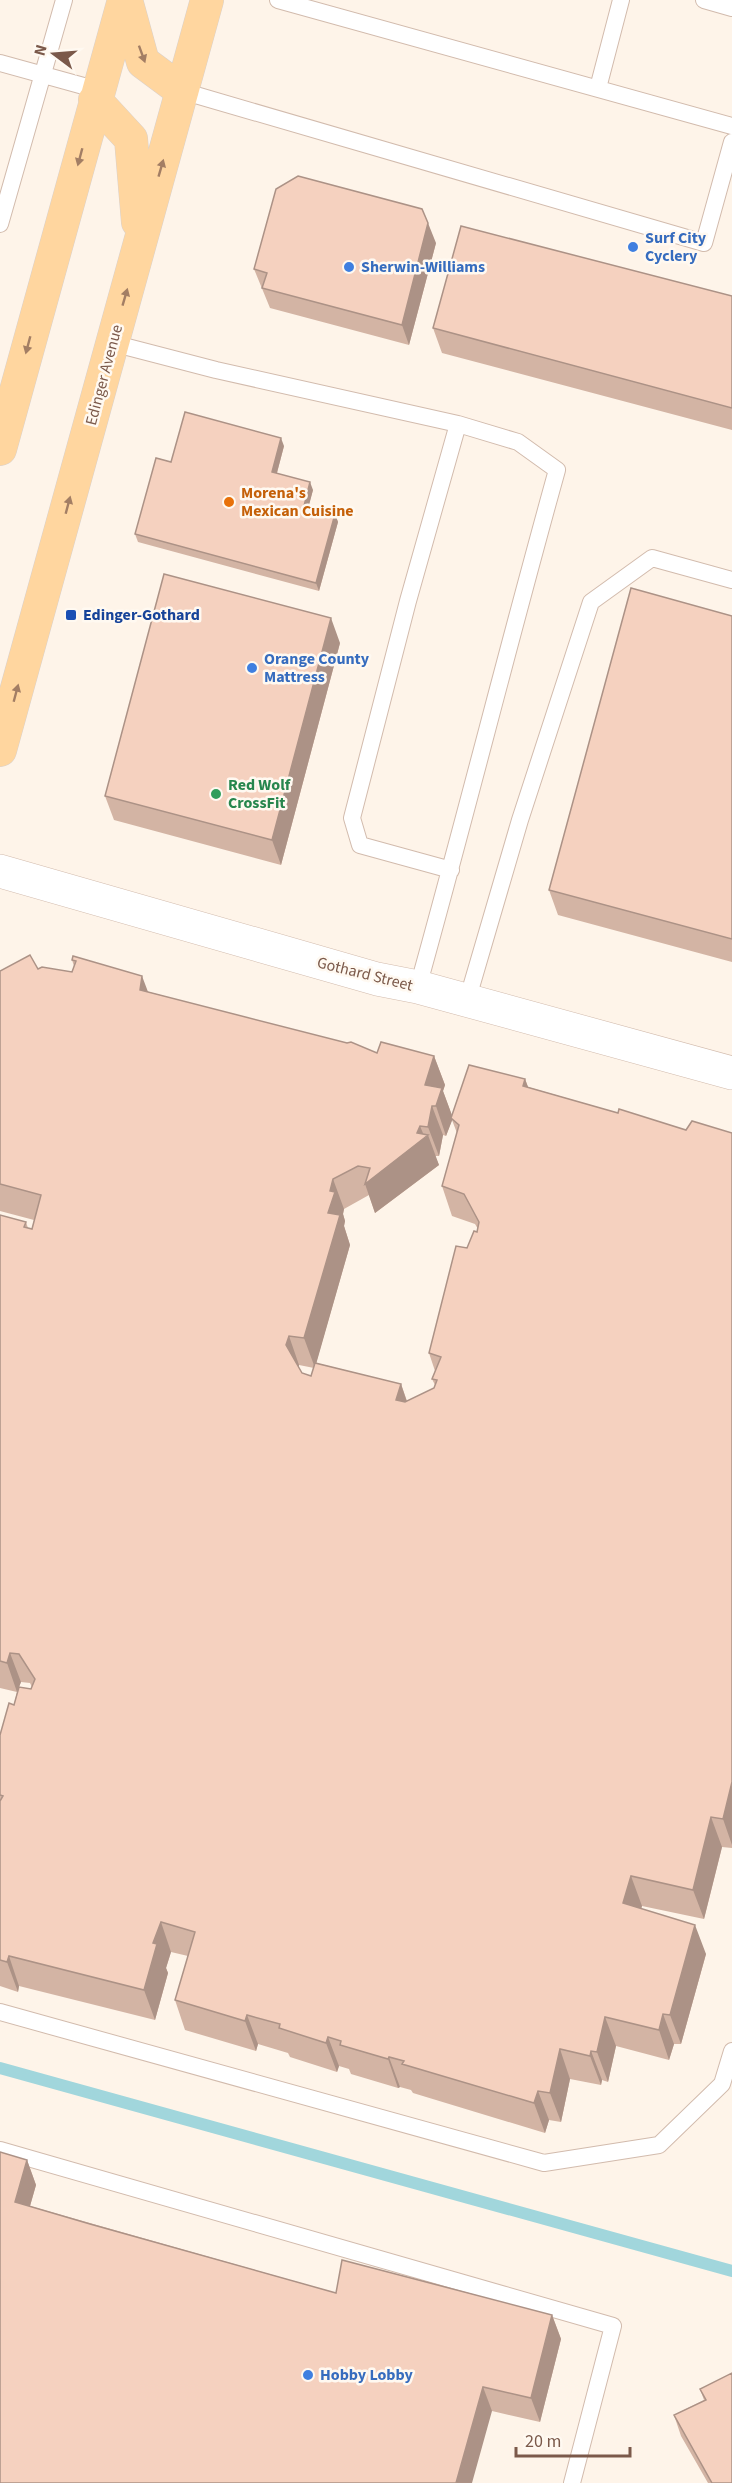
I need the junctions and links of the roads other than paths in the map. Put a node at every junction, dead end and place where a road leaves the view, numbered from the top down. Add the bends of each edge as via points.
1 (64, 0) edge
2 (125, 0) edge
3 (207, 0) edge
4 (278, 0) edge
5 (621, 0) edge
6 (704, 0) edge
7 (732, 8) edge
8 (0, 63) edge
9 (45, 74) junction
10 (598, 88) junction
11 (182, 91) junction
12 (97, 95) junction
13 (732, 126) edge
14 (732, 142) edge
15 (0, 224) edge
16 (139, 244) junction
17 (112, 343) junction
18 (458, 424) junction
19 (0, 449) edge
20 (732, 580) edge
21 (0, 750) edge
22 (451, 870) junction
23 (0, 871) edge
24 (418, 987) junction
25 (467, 1001) junction
26 (732, 1073) edge
27 (0, 2012) edge
28 (732, 2051) edge
29 (0, 2150) edge
30 (572, 2483) edge

1 - 9 lane
2 -> 11 main road via 144,62
2 - 12 main road
3 - 11 main road, Edinger Avenue
4 - 10 lane
5 - 10 lane
6 - 7 lane
8 - 9 lane
9 - 12 lane
9 - 15 lane
10 - 13 lane
11 - 14 lane via 704,243
16 -> 11 main road, Edinger Avenue
12 - 16 main road via 132,139
12 -> 19 main road
17 -> 16 main road, Edinger Avenue
17 - 18 lane
21 -> 17 main road, Edinger Avenue
18 - 22 lane via 518,442 557,470
18 - 22 lane via 352,818 360,845
20 - 25 lane via 652,558 591,602 520,820
22 - 24 lane
23 - 24 street, Gothard Street via 366,976
24 - 25 street, Gothard Street
25 - 26 street, Gothard Street
27 - 28 lane via 544,2163 659,2145 722,2084
29 - 30 lane via 614,2326

